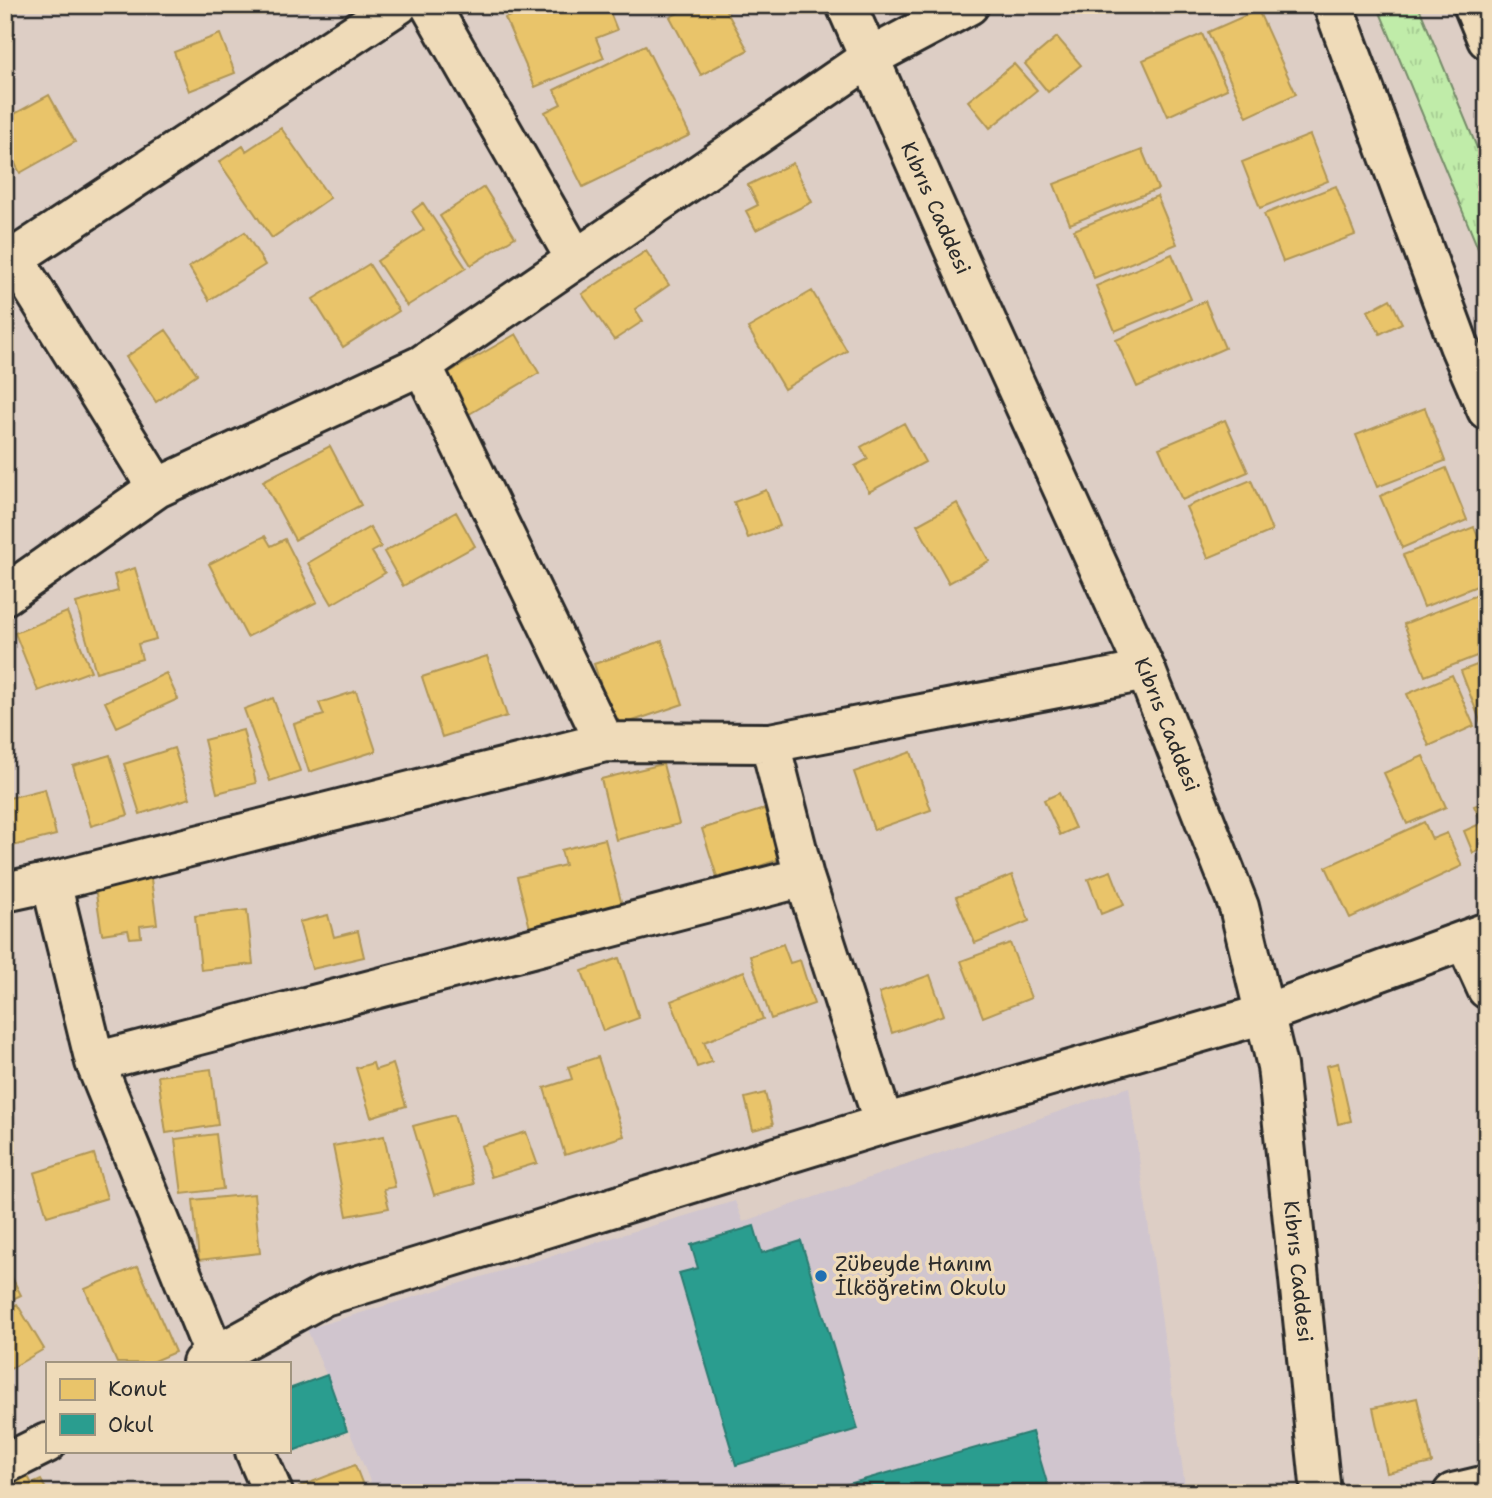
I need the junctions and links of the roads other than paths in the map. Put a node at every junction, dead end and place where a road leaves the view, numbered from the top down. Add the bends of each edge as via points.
1 (398, 5) edge
2 (430, 5) edge
3 (846, 5) edge
4 (969, 5) edge
5 (1332, 5) edge
6 (1473, 5) edge
7 (1487, 39) edge
8 (869, 58) junction
9 (10, 260) edge
10 (576, 260) junction
11 (422, 365) junction
12 (1487, 410) edge
13 (157, 488) junction
14 (5, 595) edge
15 (1146, 671) junction
16 (605, 743) junction
17 (770, 743) junction
18 (804, 877) junction
19 (51, 882) junction
20 (5, 892) edge
21 (1476, 937) edge
22 (1487, 989) edge
23 (1264, 1014) junction
24 (95, 1062) junction
25 (884, 1125) junction
26 (212, 1361) edge
27 (46, 1444) edge
28 (255, 1452) edge
29 (5, 1464) edge
30 (1487, 1485) edge
31 (273, 1493) edge
32 (1321, 1493) edge
33 (1453, 1493) edge

1 - 9 street
2 - 10 street
3 - 8 street, Kıbrıs Caddesi
4 - 8 street
5 - 12 street
6 - 7 street
8 - 10 street
8 - 15 street, Kıbrıs Caddesi
9 - 13 street
10 - 11 street
11 - 13 street
11 - 16 street
13 - 14 street
15 - 17 street
15 - 23 street, Kıbrıs Caddesi via 1239,907
16 - 17 street
16 - 19 street
17 - 18 street
18 - 24 street
18 - 25 street
19 - 20 street
19 - 24 street
21 - 22 street
21 - 23 street
23 - 25 street
23 - 32 street, Kıbrıs Caddesi via 1277,1066
24 - 26 street
25 - 26 street via 324,1296
27 - 29 street
28 - 31 street
30 - 33 street

